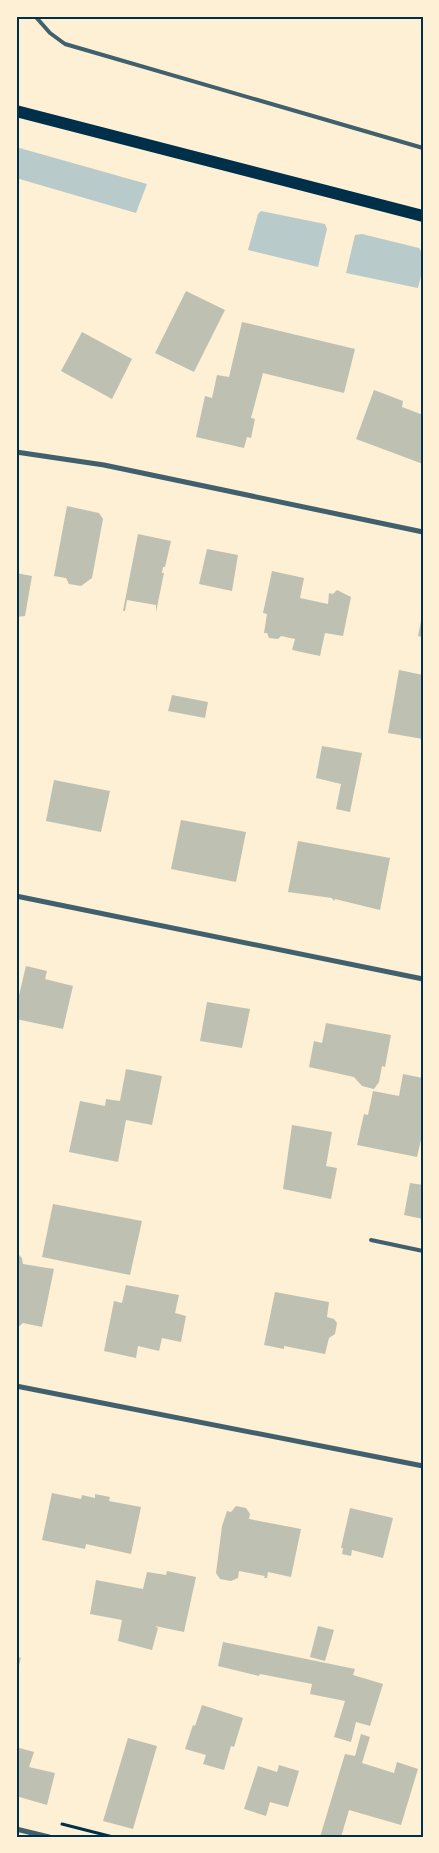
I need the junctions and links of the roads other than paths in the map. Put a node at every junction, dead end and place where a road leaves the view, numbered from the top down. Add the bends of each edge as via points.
1 (35, 16) edge
2 (16, 111) edge
3 (423, 148) edge
4 (423, 216) edge
5 (16, 452) edge
6 (423, 532) edge
7 (16, 896) edge
8 (423, 979) edge
9 (371, 1240) dead end
10 (423, 1251) edge
11 (16, 1386) edge
12 (423, 1466) edge
13 (16, 1829) edge
14 (48, 1837) edge

1 - 3 lane via 50,34 65,44
2 - 4 main road
5 - 6 street via 104,464
7 - 8 street
9 - 10 lane
11 - 12 street
13 - 14 street

